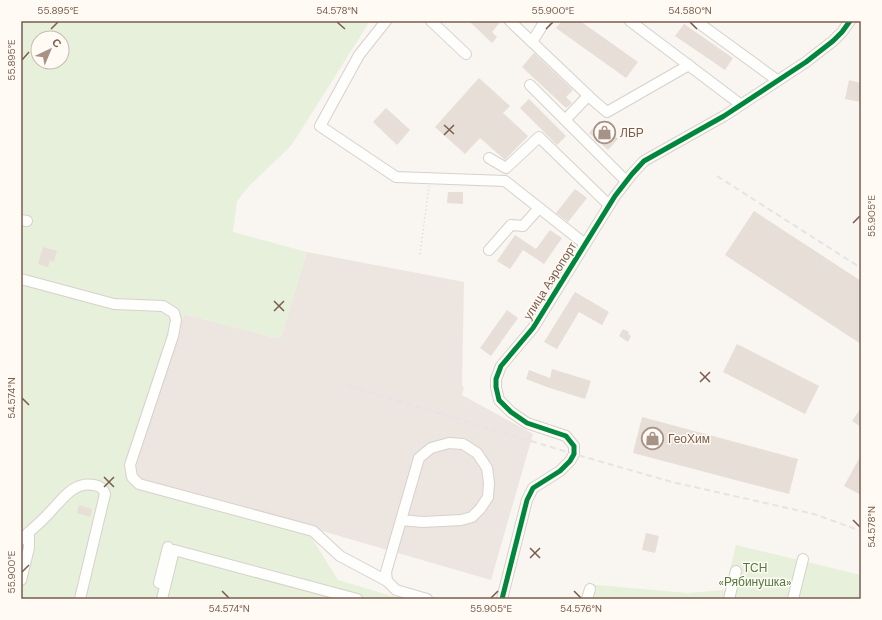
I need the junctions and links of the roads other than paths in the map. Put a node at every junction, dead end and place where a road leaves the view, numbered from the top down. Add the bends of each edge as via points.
1 (386, 21) edge
2 (431, 21) edge
3 (510, 21) edge
4 (545, 21) edge
5 (630, 21) edge
6 (696, 21) edge
7 (850, 21) edge
8 (532, 42) junction
9 (466, 54) dead end
10 (689, 65) junction
11 (777, 80) junction
12 (530, 84) dead end
13 (588, 96) junction
14 (740, 104) junction
15 (565, 120) junction
16 (489, 158) dead end
17 (626, 181) junction
18 (609, 205) junction
19 (539, 208) junction
20 (585, 244) junction
21 (489, 250) dead end
22 (21, 279) edge
23 (401, 520) junction
24 (29, 532) junction
25 (21, 540) edge
26 (168, 547) dead end
27 (803, 559) dead end
28 (736, 571) dead end
29 (21, 580) edge
30 (387, 581) junction
31 (590, 589) dead end
32 (80, 599) edge
33 (156, 599) edge
34 (162, 599) edge
35 (358, 599) edge
36 (427, 599) edge
37 (502, 599) edge
38 (587, 599) edge
39 (729, 599) edge
40 (793, 599) edge

1 - 19 street via 359,55 320,126 396,177 505,181
2 - 9 street
3 - 8 street
4 - 8 street
5 - 10 street
6 - 11 street
7 - 11 street, улица Аэропорт via 833,41
8 - 13 street
10 - 13 street via 607,112
10 - 14 street
11 - 14 street, улица Аэропорт
12 - 15 street
13 - 15 street
14 - 17 street, улица Аэропорт via 724,116 644,161
15 - 17 street
16 - 18 street via 506,168 539,137
17 - 18 street, улица Аэропорт
18 - 20 street, улица Аэропорт
19 - 20 street
19 - 21 street via 523,226 512,225
20 - 37 street, улица Аэропорт via 533,328 501,366 496,379 499,400 511,412 527,423 566,436 574,446 574,454 570,461 533,488 527,500
22 - 30 street via 114,304 164,306 174,312 176,320 173,336 130,465 132,477 139,484 313,531 340,556
23 - 23 street via 423,522 472,517 488,497 489,490 487,468 477,453 463,444 449,443 431,448 419,458
23 - 30 street via 386,572
24 - 25 street
24 - 29 street via 29,548
24 - 32 street via 78,486 89,484 100,486 104,490
26 - 33 street
27 - 40 street
28 - 39 street
30 - 36 street via 396,590
31 - 38 street
34 - 35 street via 174,550

